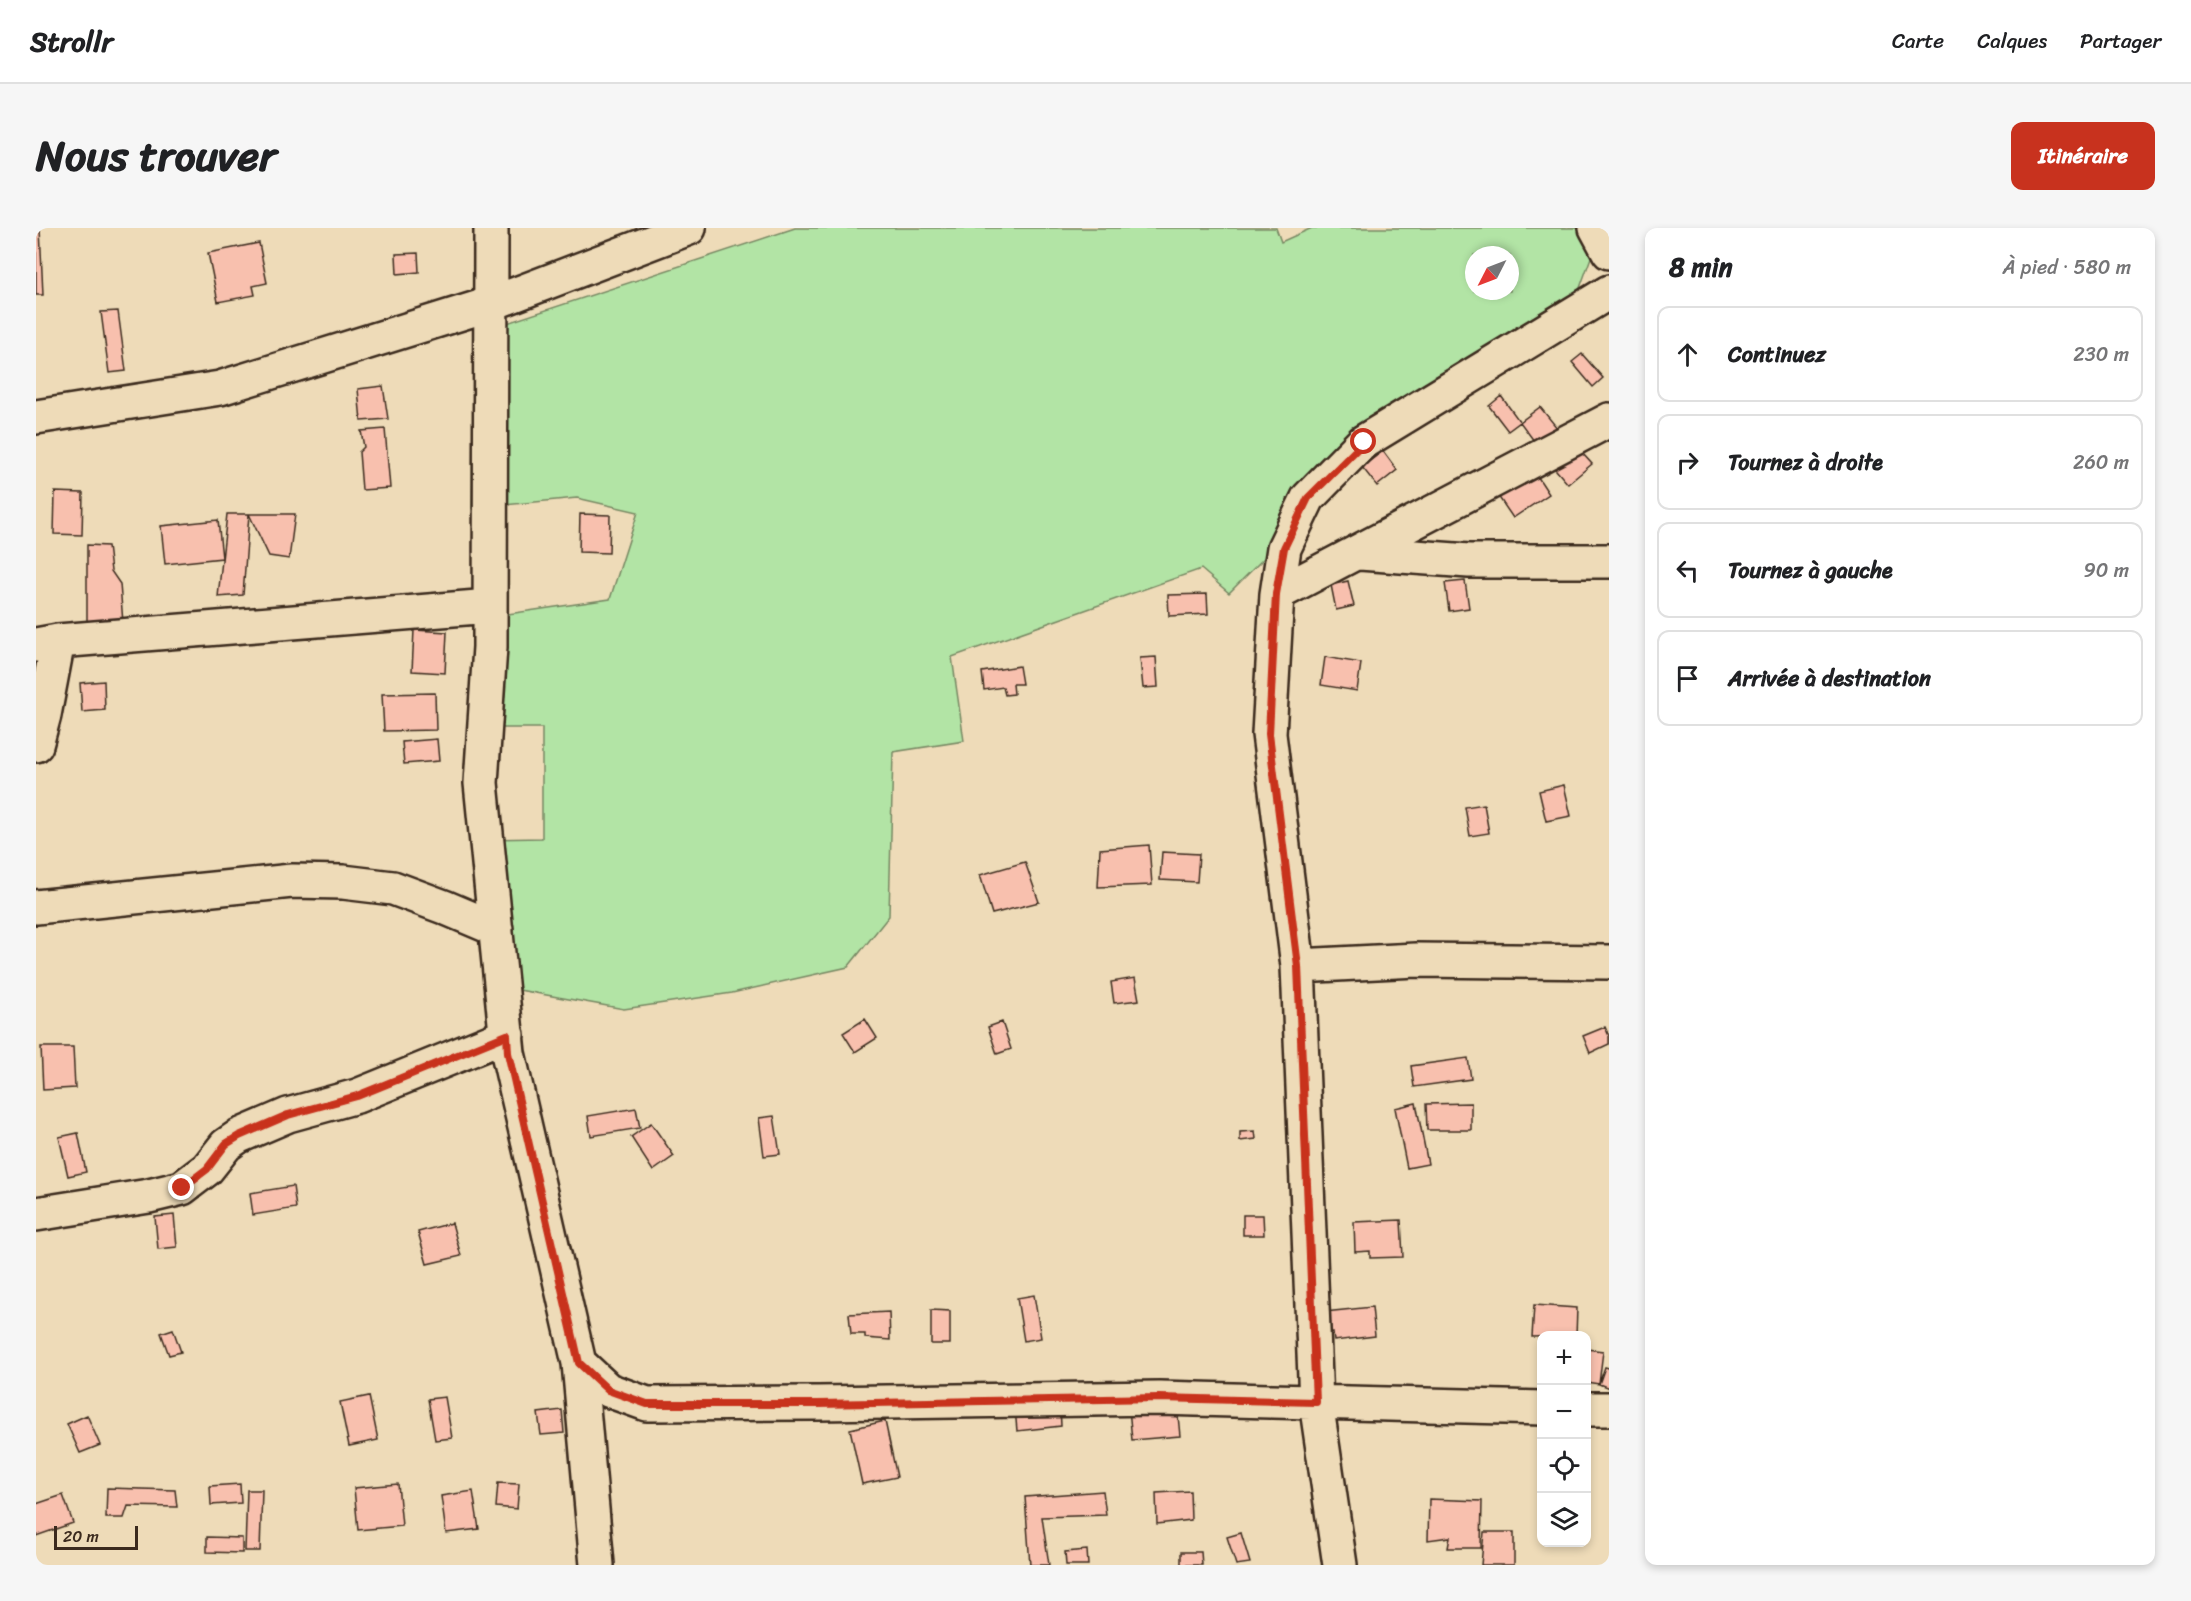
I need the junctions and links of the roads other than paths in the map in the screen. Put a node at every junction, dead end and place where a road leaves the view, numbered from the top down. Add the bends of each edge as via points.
1 (491, 228) edge
2 (689, 228) edge
3 (1596, 228) edge
4 (1609, 252) edge
5 (1609, 292) edge
6 (490, 304) junction
7 (36, 417) edge
8 (1609, 420) edge
9 (1360, 553) junction
10 (1609, 561) edge
11 (1276, 594) junction
12 (490, 606) junction
13 (47, 643) edge
14 (36, 745) edge
15 (36, 907) edge
16 (496, 929) junction
17 (1609, 962) edge
18 (1298, 966) junction
19 (507, 1035) junction
20 (36, 1214) edge
21 (579, 1363) junction
22 (1316, 1402) junction
23 (1537, 1408) edge
24 (1591, 1409) edge
25 (1609, 1409) edge
26 (597, 1565) edge
27 (1340, 1565) edge

1 - 6 street
2 - 6 street
3 - 4 street
5 - 11 street via 1364,442 1308,498 1284,548
6 - 7 street via 220,388
6 - 12 street
8 - 9 street
9 - 10 street via 1469,561
9 - 11 street
11 - 18 street via 1269,734
12 - 13 street
12 - 16 street via 481,783
13 - 14 street via 44,715
15 - 16 street via 292,881 344,882 393,888
16 - 19 street
17 - 18 street via 1416,960
18 - 22 street
19 - 20 street via 357,1096 288,1115 239,1136 182,1188
19 - 21 street
21 - 22 street via 608,1390 647,1404 1159,1398
21 - 26 street
22 - 23 street
22 - 27 street
24 - 25 street

